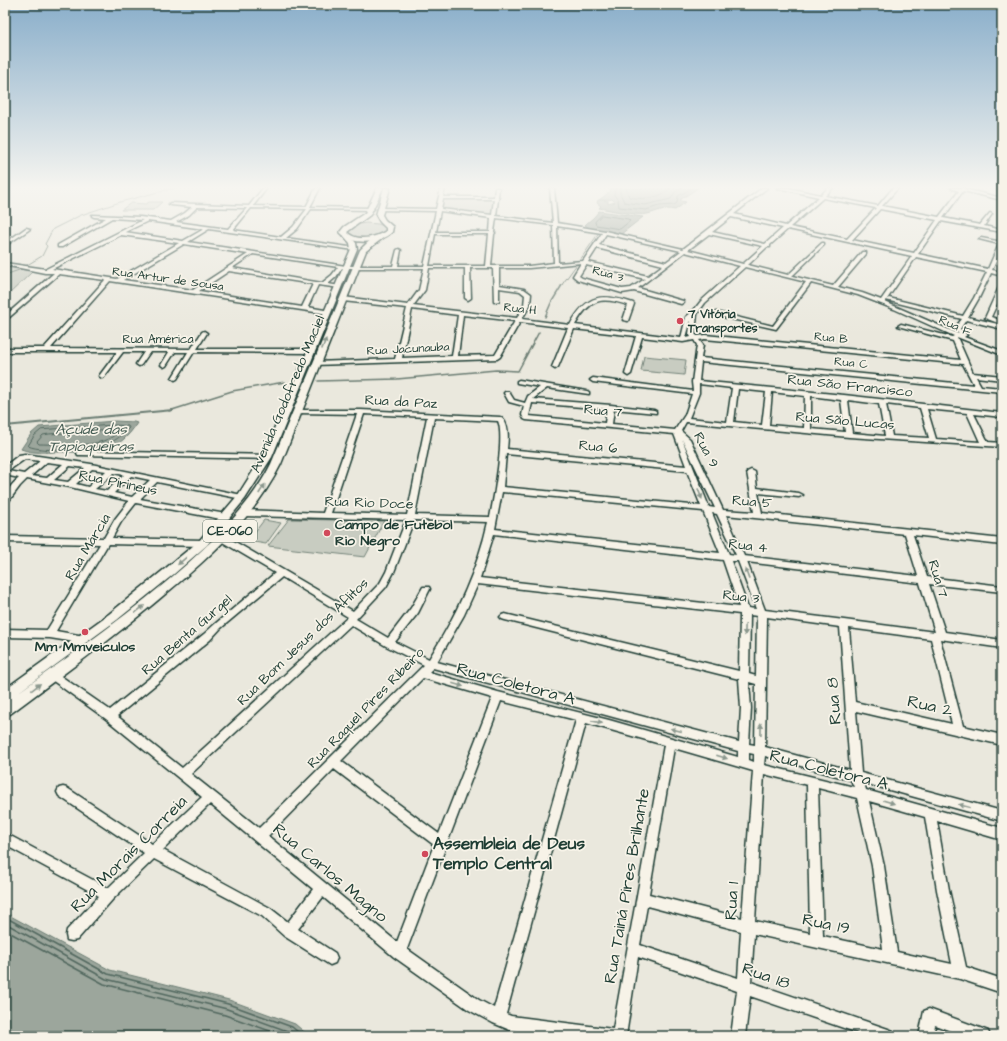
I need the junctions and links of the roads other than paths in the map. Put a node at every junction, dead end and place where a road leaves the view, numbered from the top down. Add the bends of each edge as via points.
1 (347, 236) edge
2 (17, 237) edge
3 (76, 237) edge
4 (113, 237) edge
5 (145, 237) edge
6 (193, 237) edge
7 (266, 237) edge
8 (285, 237) edge
9 (350, 237) edge
10 (381, 237) joint
11 (432, 237) edge
12 (492, 237) edge
13 (555, 237) edge
14 (602, 237) edge
15 (625, 237) edge
16 (702, 237) edge
17 (728, 237) edge
18 (778, 237) edge
19 (832, 237) edge
20 (852, 237) edge
21 (928, 237) edge
22 (982, 237) edge
23 (282, 239) junction
24 (849, 240) junction
25 (184, 242) junction
26 (1002, 243) edge
27 (822, 244) dead end
28 (5, 245) edge
29 (60, 246) dead end
30 (596, 246) junction
31 (768, 246) junction
32 (354, 249) junction
33 (399, 250) dead end
34 (683, 250) junction
35 (252, 252) junction
36 (864, 253) dead end
37 (915, 255) junction
38 (586, 262) junction
39 (5, 264) edge
40 (556, 264) junction
41 (666, 264) junction
42 (746, 265) junction
43 (395, 266) junction
44 (426, 266) junction
45 (348, 267) junction
46 (468, 267) junction
47 (488, 267) junction
48 (496, 267) junction
49 (227, 269) junction
50 (45, 271) junction
51 (990, 271) junction
52 (57, 273) junction
53 (1002, 274) edge
54 (789, 276) junction
55 (649, 278) junction
56 (108, 280) junction
57 (118, 281) junction
58 (810, 281) junction
59 (316, 283) junction
60 (324, 284) junction
61 (496, 286) junction
62 (835, 286) junction
63 (338, 287) junction
64 (1002, 287) edge
65 (634, 289) junction
66 (194, 292) junction
67 (468, 298) dead end
68 (343, 299) junction
69 (883, 300) junction
70 (496, 301) dead end
71 (681, 302) dead end
72 (410, 306) junction
73 (304, 309) junction
74 (902, 310) junction
75 (696, 311) junction
76 (328, 312) junction
77 (461, 312) junction
78 (716, 314) dead end
79 (965, 318) junction
80 (5, 319) edge
81 (519, 319) junction
82 (626, 320) dead end
83 (935, 325) junction
84 (1002, 325) edge
85 (573, 326) junction
86 (901, 326) dead end
87 (204, 333) dead end
88 (640, 334) junction
89 (695, 339) junction
90 (954, 339) junction
91 (683, 340) junction
92 (5, 350) edge
93 (46, 350) junction
94 (122, 350) junction
95 (149, 350) junction
96 (174, 350) junction
97 (193, 350) junction
98 (311, 351) junction
99 (1000, 351) edge
100 (1002, 356) edge
101 (454, 358) junction
102 (698, 360) junction
103 (398, 361) junction
104 (965, 362) junction
105 (139, 364) dead end
106 (164, 364) dead end
107 (316, 364) junction
108 (555, 367) dead end
109 (628, 374) dead end
110 (971, 375) junction
111 (102, 376) dead end
112 (175, 378) dead end
113 (1002, 378) edge
114 (593, 380) dead end
115 (518, 382) dead end
116 (695, 382) junction
117 (546, 386) junction
118 (734, 386) junction
119 (979, 388) junction
120 (769, 390) junction
121 (1002, 390) edge
122 (507, 393) dead end
123 (587, 393) dead end
124 (696, 393) junction
125 (808, 394) junction
126 (844, 397) junction
127 (882, 402) junction
128 (528, 403) junction
129 (923, 406) junction
130 (611, 407) junction
131 (298, 411) junction
132 (361, 412) junction
133 (654, 412) dead end
134 (970, 412) junction
135 (1002, 415) edge
136 (431, 416) junction
137 (685, 420) junction
138 (502, 421) joint
139 (730, 424) junction
140 (608, 426) junction
141 (765, 427) junction
142 (679, 429) junction
143 (807, 431) junction
144 (849, 435) junction
145 (889, 438) junction
146 (933, 441) junction
147 (985, 444) junction
148 (1002, 445) edge
149 (502, 451) junction
150 (82, 453) dead end
151 (267, 457) junction
152 (46, 459) junction
153 (70, 463) junction
154 (91, 466) junction
155 (691, 468) junction
156 (112, 470) junction
157 (5, 472) edge
158 (751, 472) dead end
159 (130, 474) junction
160 (25, 476) junction
161 (156, 479) junction
162 (48, 482) junction
163 (70, 485) junction
164 (499, 489) junction
165 (89, 490) junction
166 (754, 490) junction
167 (108, 494) junction
168 (799, 495) dead end
169 (242, 496) junction
170 (5, 500) edge
171 (134, 500) junction
172 (706, 509) junction
173 (720, 512) junction
174 (245, 514) junction
175 (326, 514) junction
176 (758, 515) junction
177 (226, 517) junction
178 (411, 517) junction
179 (493, 520) junction
180 (490, 531) junction
181 (908, 532) junction
182 (222, 538) junction
183 (5, 539) edge
184 (106, 541) junction
185 (1002, 542) edge
186 (203, 543) junction
187 (726, 556) junction
188 (741, 558) junction
189 (281, 573) junction
190 (476, 581) junction
191 (924, 581) junction
192 (426, 589) dead end
193 (1002, 590) edge
194 (746, 612) junction
195 (762, 614) junction
196 (505, 617) dead end
197 (352, 618) junction
198 (844, 623) junction
199 (5, 633) edge
200 (50, 634) junction
201 (938, 636) junction
202 (81, 640) junction
203 (388, 643) junction
204 (1002, 644) edge
205 (431, 664) junction
206 (421, 674) junction
207 (52, 675) junction
208 (744, 677) junction
209 (762, 681) junction
210 (5, 696) edge
211 (498, 696) junction
212 (850, 705) junction
213 (5, 710) edge
214 (110, 716) junction
215 (582, 718) junction
216 (651, 723) junction
217 (958, 729) junction
218 (649, 736) junction
219 (1002, 740) edge
220 (670, 741) junction
221 (743, 748) junction
222 (760, 750) junction
223 (333, 762) junction
224 (743, 764) junction
225 (758, 768) junction
226 (182, 775) junction
227 (856, 777) junction
228 (812, 781) junction
229 (63, 792) dead end
230 (862, 794) junction
231 (210, 797) junction
232 (930, 814) junction
233 (1002, 816) edge
234 (1002, 834) edge
235 (259, 836) junction
236 (5, 840) edge
237 (441, 843) junction
238 (152, 851) junction
239 (322, 888) junction
240 (109, 895) junction
241 (642, 898) junction
242 (747, 926) junction
243 (289, 931) junction
244 (72, 935) dead end
245 (817, 941) junction
246 (633, 949) junction
247 (399, 952) junction
248 (891, 957) junction
249 (330, 958) dead end
250 (960, 972) junction
251 (1002, 986) edge
252 (744, 987) junction
253 (498, 1018) junction
254 (534, 1031) edge
255 (614, 1036) edge
256 (619, 1036) edge
257 (738, 1036) edge
258 (888, 1036) edge
259 (926, 1036) edge
260 (984, 1036) edge

1 - 32 main road
2 - 28 street
3 - 29 street
4 - 50 street
5 - 25 street
6 - 25 street
7 - 23 street
8 - 23 street
9 - 10 highway via 363,239
10 - 45 main road, Avenida Godofredo Maciel / CE-060 via 366,246
11 - 44 street
12 - 47 street
13 - 40 street
14 - 30 street
15 - 34 street
16 - 34 street
17 - 31 street
18 - 31 street
19 - 24 street
20 - 24 street
21 - 37 street
22 - 26 street via 980,241
23 - 32 street
24 - 37 street
25 - 35 street
25 - 57 street
26 - 51 street
27 - 54 street
30 - 38 street
30 - 41 street
31 - 42 street
32 - 45 main road, Avenida Godofredo Maciel / CE-060
33 - 43 street
34 - 41 street
34 - 42 street
35 - 45 street
35 - 49 street
36 - 62 street
37 - 51 street
37 - 69 street
38 - 40 street
38 - 55 street
38 - 65 street, Rua 3 via 576,276 628,291
39 - 50 street, Rua Artur de Sousa
40 - 48 street
41 - 55 street
42 - 54 street
42 - 75 street
43 - 44 street
43 - 45 street
44 - 46 street
44 - 72 street via 422,290
45 - 60 street
45 - 63 main road, Avenida Godofredo Maciel / CE-060
45 - 68 main road, Avenida Godofredo Maciel / CE-060
46 - 47 street
46 - 67 street
47 - 48 street
48 - 61 street
49 - 59 street
49 - 66 street
50 - 52 street, Rua Artur de Sousa
51 - 53 street
51 - 79 street
52 - 56 street, Rua Artur de Sousa
52 - 80 street
54 - 58 street
55 - 65 street
56 - 57 street, Rua Artur de Sousa
56 - 93 street
57 - 66 street, Rua Artur de Sousa
58 - 62 street
58 - 78 street via 774,328
59 - 60 street
59 - 73 street
60 - 63 street
61 - 70 street
61 - 81 street via 528,293 527,304
62 - 69 street
63 - 76 main road, Avenida Godofredo Maciel / CE-060
64 - 84 street via 988,318
65 - 71 street
66 - 73 street, Rua Artur de Sousa
68 - 72 street, Rua H
107 -> 68 main road, Avenida Godofredo Maciel / CE-060
69 - 74 street
69 - 79 street
69 - 83 street
72 - 77 street, Rua H
72 - 103 street
73 - 76 street, Rua Artur de Sousa
74 - 83 street
74 - 90 street, Rua F
75 - 89 street via 692,334
75 - 91 street via 688,318
76 - 98 main road, Avenida Godofredo Maciel / CE-060
77 - 81 street, Rua H
77 - 101 street
79 - 84 street
79 - 99 street via 956,330
81 - 85 street, Rua H
81 - 101 street, Rua Jacunauba via 499,355 487,358
82 - 85 street via 632,306 629,303 595,300 582,310
83 - 99 street
85 - 88 street, Rua H
85 - 108 street
86 - 90 street, Rua F
87 - 97 street
88 - 91 street, Rua H
88 - 109 street
89 - 91 street, Rua H
89 - 102 street via 700,345
89 - 104 street, Rua B via 705,337
90 - 100 street, Rua F
90 - 104 street
92 - 93 street, Rua América
93 - 94 street, Rua América
94 - 95 street, Rua América
94 - 111 street
95 - 96 street, Rua América
95 - 105 street
96 - 97 street, Rua América
96 - 106 street
97 - 98 street, Rua América
97 - 112 street
98 - 151 main road, Avenida Godofredo Maciel / CE-060
101 - 103 street, Rua Jacunauba
102 - 116 street
102 - 119 street, Rua C
103 - 107 street, Rua Jacunauba
104 - 110 street
107 - 131 main road, Avenida Godofredo Maciel / CE-060
110 - 113 street
110 - 119 street
114 - 124 street
115 - 117 street
116 - 118 street, Rua São Francisco
116 - 124 street
117 - 123 street
117 - 128 street via 530,395
118 - 120 street, Rua São Francisco
118 - 139 street
119 - 121 street, Rua C
120 - 125 street, Rua São Francisco
120 - 141 street
122 - 128 street via 511,401
124 - 137 street
125 - 126 street, Rua São Francisco
125 - 143 street
126 - 127 street, Rua São Francisco
126 - 144 street
127 - 129 street, Rua São Francisco
127 - 145 street
128 - 130 street
128 - 140 street, Rua 7 via 526,418
129 - 134 street, Rua São Francisco
129 - 146 street
130 - 133 street
130 - 140 street
131 - 132 street, Rua da Paz
174 -> 131 main road, Avenida Godofredo Maciel / CE-060 via 267,482
132 - 136 street, Rua da Paz
132 - 175 street
134 - 135 street, Rua São Francisco
134 - 147 street
136 - 138 street, Rua da Paz via 498,418
136 - 178 street, Rua Bom Jesus dos Aflitos
137 - 139 street, Rua São Lucas
137 - 142 street
138 - 149 street, Rua Raquel Pires Ribeiro
139 - 141 street, Rua São Lucas
140 - 142 street, Rua 7
141 - 143 street, Rua São Lucas
142 - 155 street, Rua 9 via 678,439
142 - 173 street, Rua 9
143 - 144 street, Rua São Lucas
144 - 145 street, Rua São Lucas
145 - 146 street, Rua São Lucas
146 - 147 street, Rua São Lucas
147 - 148 street, Rua São Lucas
149 - 155 street, Rua 6
149 - 164 street, Rua Raquel Pires Ribeiro
150 - 151 street
151 - 169 main road, Avenida Godofredo Maciel / CE-060
152 - 153 street
152 - 157 street via 25,456
152 - 160 street
153 - 154 street
153 - 162 street
154 - 156 street
154 - 163 street
155 -> 172 street, Rua 9
156 - 159 street
156 - 165 street
157 - 160 street, Rua Pirineus
158 - 166 street
159 - 161 street
159 - 167 street
160 - 162 street, Rua Pirineus
160 - 170 street
161 - 169 street
161 - 171 street, Rua Márcia
162 - 163 street, Rua Pirineus
163 - 165 street, Rua Pirineus
164 - 172 street, Rua 5
164 - 179 street, Rua Raquel Pires Ribeiro
165 - 167 street, Rua Pirineus
166 - 168 street
166 - 176 street
167 - 171 street, Rua Pirineus
169 - 177 main road, Avenida Godofredo Maciel / CE-060
171 - 177 street, Rua Pirineus
171 - 184 street, Rua Márcia
172 - 173 street, Rua 5
172 - 187 street, Rua 9
173 - 176 street, Rua 5
173 - 188 street, Rua 9
174 - 175 street, Rua Rio Doce
174 - 182 main road, Avenida Godofredo Maciel / CE-060
175 - 178 street, Rua Rio Doce
176 - 181 street, Rua 5
177 - 186 main road, Avenida Godofredo Maciel / CE-060
178 - 179 street, Rua Rio Doce
178 - 197 street, Rua Bom Jesus dos Aflitos via 383,585
179 - 180 street, Rua Raquel Pires Ribeiro
180 - 187 street, Rua 4
180 - 190 street, Rua Raquel Pires Ribeiro
181 - 185 street, Rua 5
181 - 191 street, Rua 7
182 - 189 street, Rua Coletora A
207 -> 182 main road, Avenida Godofredo Maciel / CE-060 via 132,616
183 - 184 street
184 - 186 street
184 - 200 street, Rua Márcia
186 -> 202 main road, Avenida Godofredo Maciel / CE-060
187 - 188 street, Rua 4
187 - 194 street, Rua 9
188 - 191 street, Rua 4
195 -> 188 street, Rua 9
189 - 197 street, Rua Coletora A
189 - 214 street, Rua Benta Gurgel
190 - 194 street, Rua 3
190 - 205 street, Rua Raquel Pires Ribeiro via 448,637
191 - 193 street, Rua 4
191 - 201 street, Rua 7
192 - 203 street via 409,620
194 - 195 street, Rua 3
194 -> 208 street, Rua 9
195 - 198 street, Rua 3
195 - 209 street, Rua 9
196 - 208 street
197 - 203 street, Rua Coletora A
197 - 226 street, Rua Bom Jesus dos Aflitos
198 - 201 street, Rua 3
198 - 212 street, Rua 8
199 - 200 street
200 - 202 street
201 - 204 street, Rua 3
201 - 217 street, Rua 7
202 - 210 main road, Avenida Godofredo Maciel / CE-060
203 - 205 street, Rua Coletora A
205 - 206 street, Rua Raquel Pires Ribeiro
205 - 216 street, Rua Coletora A
206 -> 211 street, Rua Coletora A
206 - 223 street, Rua Raquel Pires Ribeiro
213 -> 207 main road, Avenida Godofredo Maciel / CE-060
207 - 214 street, Rua Carlos Magno
208 - 209 street
208 - 221 street, Rua 9 via 746,708
222 -> 209 street, Rua 9
211 - 215 street, Rua Coletora A
211 - 237 street
212 - 217 street, Rua 2
212 - 227 street, Rua 8
214 - 226 street, Rua Carlos Magno
215 -> 218 street, Rua Coletora A
215 - 253 street
216 - 218 street
221 -> 216 street, Rua Coletora A
217 - 219 street, Rua 2
218 - 220 street, Rua Coletora A
220 -> 224 street, Rua Coletora A
220 - 241 street, Rua Tainá Pires Brilhante
221 - 222 street, Rua Coletora A
221 - 224 street, Rua 9
222 - 225 street, Rua 9
222 - 227 street, Rua Coletora A
223 - 235 street, Rua Raquel Pires Ribeiro
223 - 237 street
224 - 225 street, Rua Coletora A
225 - 228 street, Rua Coletora A
225 - 242 street, Rua 1
226 - 231 street, Rua Carlos Magno
227 - 230 street, Rua 8
233 -> 227 street, Rua Coletora A
228 - 230 street, Rua Coletora A
228 - 245 street
229 - 238 street
230 -> 232 street, Rua Coletora A
230 - 248 street, Rua 8 via 878,867
231 - 235 street, Rua Carlos Magno
231 - 238 street, Rua Morais Correia
232 - 234 street, Rua Coletora A
232 - 250 street
235 - 239 street, Rua Carlos Magno
236 - 240 street
237 - 247 street
238 - 240 street, Rua Morais Correia
238 - 243 street via 266,912
239 - 243 street
239 - 247 street, Rua Carlos Magno
240 - 244 street, Rua Morais Correia
241 - 242 street, Rua 19
241 - 246 street, Rua Tainá Pires Brilhante
242 - 245 street, Rua 19
242 - 252 street, Rua 1
243 - 249 street
245 - 248 street, Rua 19
246 - 252 street, Rua 18
246 - 256 street, Rua Tainá Pires Brilhante
247 - 253 street, Rua Carlos Magno via 474,1005
248 - 250 street, Rua 19
250 - 251 street, Rua 19
252 - 257 street, Rua 1
252 - 258 street, Rua 18
253 - 254 street, Rua Carlos Magno
254 - 255 street, Rua Carlos Magno
259 - 260 street via 929,1016

